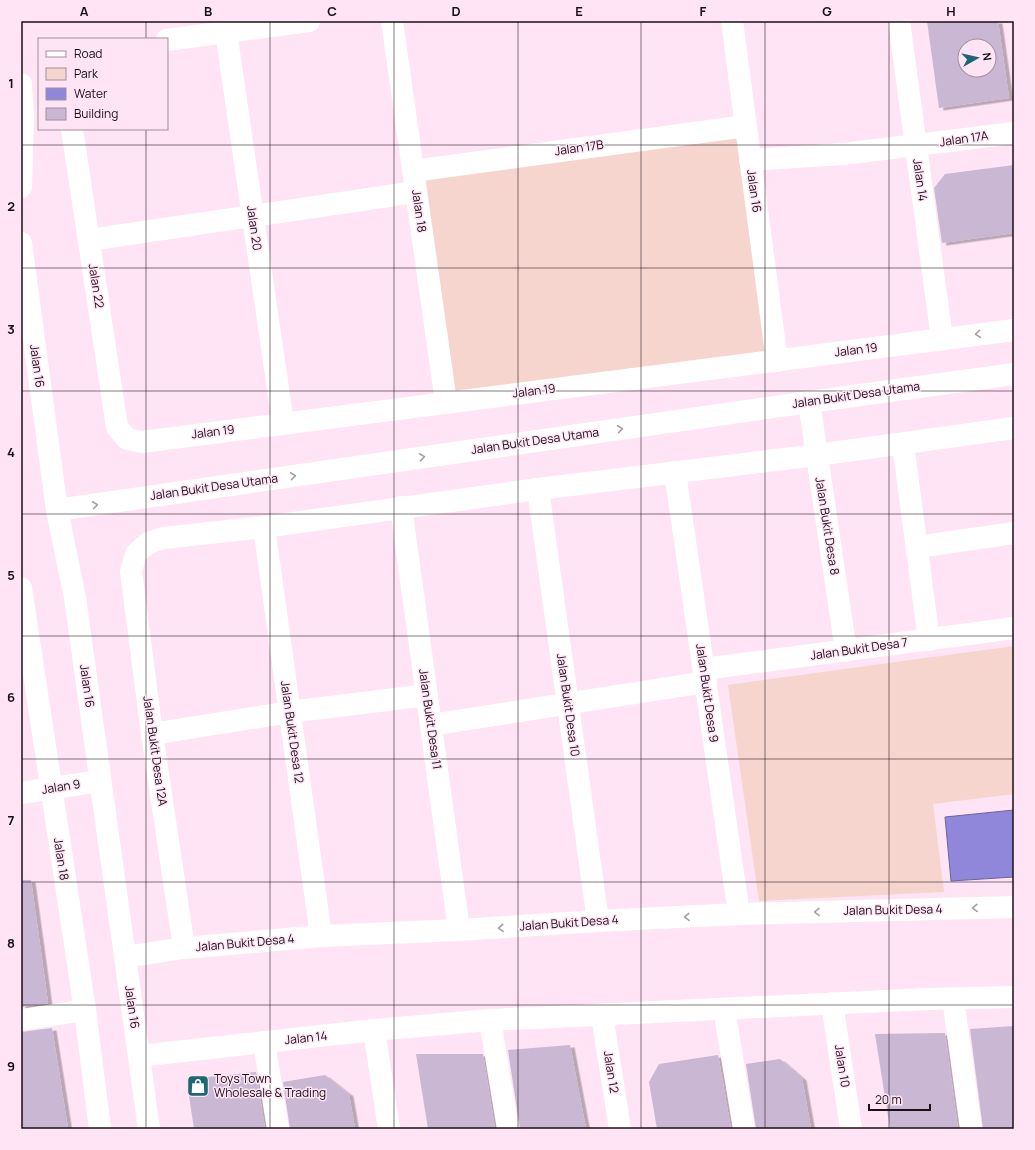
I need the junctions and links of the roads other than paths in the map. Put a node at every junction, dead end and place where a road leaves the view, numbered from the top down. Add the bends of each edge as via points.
1 (309, 21) edge
2 (392, 21) edge
3 (732, 21) edge
4 (899, 21) edge
5 (226, 32) junction
6 (168, 40) edge
7 (21, 84) edge
8 (746, 126) junction
9 (72, 130) edge
10 (1014, 133) edge
11 (915, 146) junction
12 (750, 160) junction
13 (413, 170) junction
14 (21, 187) edge
15 (416, 192) junction
16 (252, 216) junction
17 (89, 240) junction
18 (21, 243) edge
19 (1014, 330) edge
20 (942, 339) junction
21 (777, 361) junction
22 (1014, 374) edge
23 (446, 402) junction
24 (809, 402) junction
25 (283, 423) junction
26 (1014, 428) edge
27 (127, 439) joint
28 (903, 444) junction
29 (817, 455) junction
30 (676, 472) junction
31 (538, 489) junction
32 (401, 507) junction
33 (57, 510) junction
34 (264, 527) junction
35 (1014, 533) edge
36 (917, 547) junction
37 (21, 588) edge
38 (1014, 628) edge
39 (929, 640) junction
40 (846, 651) junction
41 (705, 676) junction
42 (427, 695) junction
43 (567, 703) junction
44 (290, 712) junction
45 (431, 725) junction
46 (152, 734) junction
47 (100, 781) junction
48 (50, 788) junction
49 (21, 793) edge
50 (1014, 907) edge
51 (739, 914) junction
52 (598, 921) junction
53 (460, 930) junction
54 (321, 936) junction
55 (184, 948) junction
56 (125, 957) junction
57 (1014, 997) edge
58 (953, 998) junction
59 (832, 1004) junction
60 (724, 1009) junction
61 (85, 1010) junction
62 (602, 1015) junction
63 (21, 1020) edge
64 (490, 1020) junction
65 (374, 1030) junction
66 (264, 1042) junction
67 (139, 1056) junction
68 (100, 1129) edge
69 (149, 1129) edge
70 (278, 1129) edge
71 (389, 1129) edge
72 (508, 1129) edge
73 (620, 1129) edge
74 (744, 1129) edge
75 (852, 1129) edge
76 (971, 1129) edge

1 - 5 street
2 - 13 street, Jalan 18
3 - 8 street, Jalan 16
4 - 11 street, Jalan 14
5 - 6 street
5 - 16 street, Jalan 20
7 - 14 street
8 - 12 street, Jalan 16
8 - 13 street, Jalan 17B
9 - 17 street, Jalan 22
10 - 11 street, Jalan 17A
11 - 12 street, Jalan 17A
11 - 20 street, Jalan 14
12 - 21 street, Jalan 16
13 - 15 street, Jalan 18
15 - 16 street
15 - 23 street, Jalan 18
16 - 17 street
16 - 25 street, Jalan 20
17 - 27 street, Jalan 22 via 118,427
18 - 33 street, Jalan 16
19 -> 20 street, Jalan 19
20 - 21 street, Jalan 19
21 - 23 street, Jalan 19
22 - 24 street, Jalan Bukit Desa Utama
23 - 25 street, Jalan 19
24 - 29 street, Jalan Bukit Desa 8
33 -> 24 street, Jalan Bukit Desa Utama
25 - 27 street, Jalan 19 via 142,442
26 - 28 street
28 - 29 street
28 - 36 street
29 - 30 street
29 - 40 street, Jalan Bukit Desa 8
30 - 31 street
30 - 41 street, Jalan Bukit Desa 9
31 - 32 street
31 - 43 street, Jalan Bukit Desa 10
32 - 34 street
32 - 42 street, Jalan Bukit Desa 11
33 - 47 street, Jalan 16 via 75,598
34 - 44 street, Jalan Bukit Desa 12
34 - 46 street, Jalan Bukit Desa 12A via 164,538 148,543 136,554 131,571
35 - 36 street
36 - 39 street
37 - 48 street, Jalan 18
38 - 39 street, Jalan Bukit Desa 7
39 - 40 street, Jalan Bukit Desa 7
40 - 41 street, Jalan Bukit Desa 7
41 - 43 street, Jalan Bukit Desa 7
41 - 51 street, Jalan Bukit Desa 9
42 - 44 street
42 - 45 street, Jalan Bukit Desa 11
43 - 45 street, Jalan Bukit Desa 7
43 - 52 street, Jalan Bukit Desa 10
44 - 46 street
44 - 54 street, Jalan Bukit Desa 12
45 - 53 street, Jalan Bukit Desa 11
46 - 55 street, Jalan Bukit Desa 12A
47 - 48 street, Jalan 9
47 - 56 street, Jalan 16
48 - 49 street, Jalan 9
48 - 61 street, Jalan 18
50 -> 51 street, Jalan Bukit Desa 4
51 -> 52 street, Jalan Bukit Desa 4
52 -> 53 street, Jalan Bukit Desa 4
53 - 54 street, Jalan Bukit Desa 4
54 - 55 street, Jalan Bukit Desa 4
55 - 56 street, Jalan Bukit Desa 4
56 - 67 street, Jalan 16
57 - 58 street, Jalan 14
58 - 59 street, Jalan 14
58 - 76 street
59 - 60 street, Jalan 14
59 - 75 street, Jalan 10
60 - 62 street, Jalan 14
60 - 74 street
61 - 63 street
61 - 68 street, Jalan 18
62 - 64 street, Jalan 14
62 - 73 street, Jalan 12
64 - 65 street, Jalan 14
64 - 72 street
65 - 66 street, Jalan 14
65 - 71 street
66 - 67 street, Jalan 14
66 - 70 street
67 - 69 street, Jalan 16

